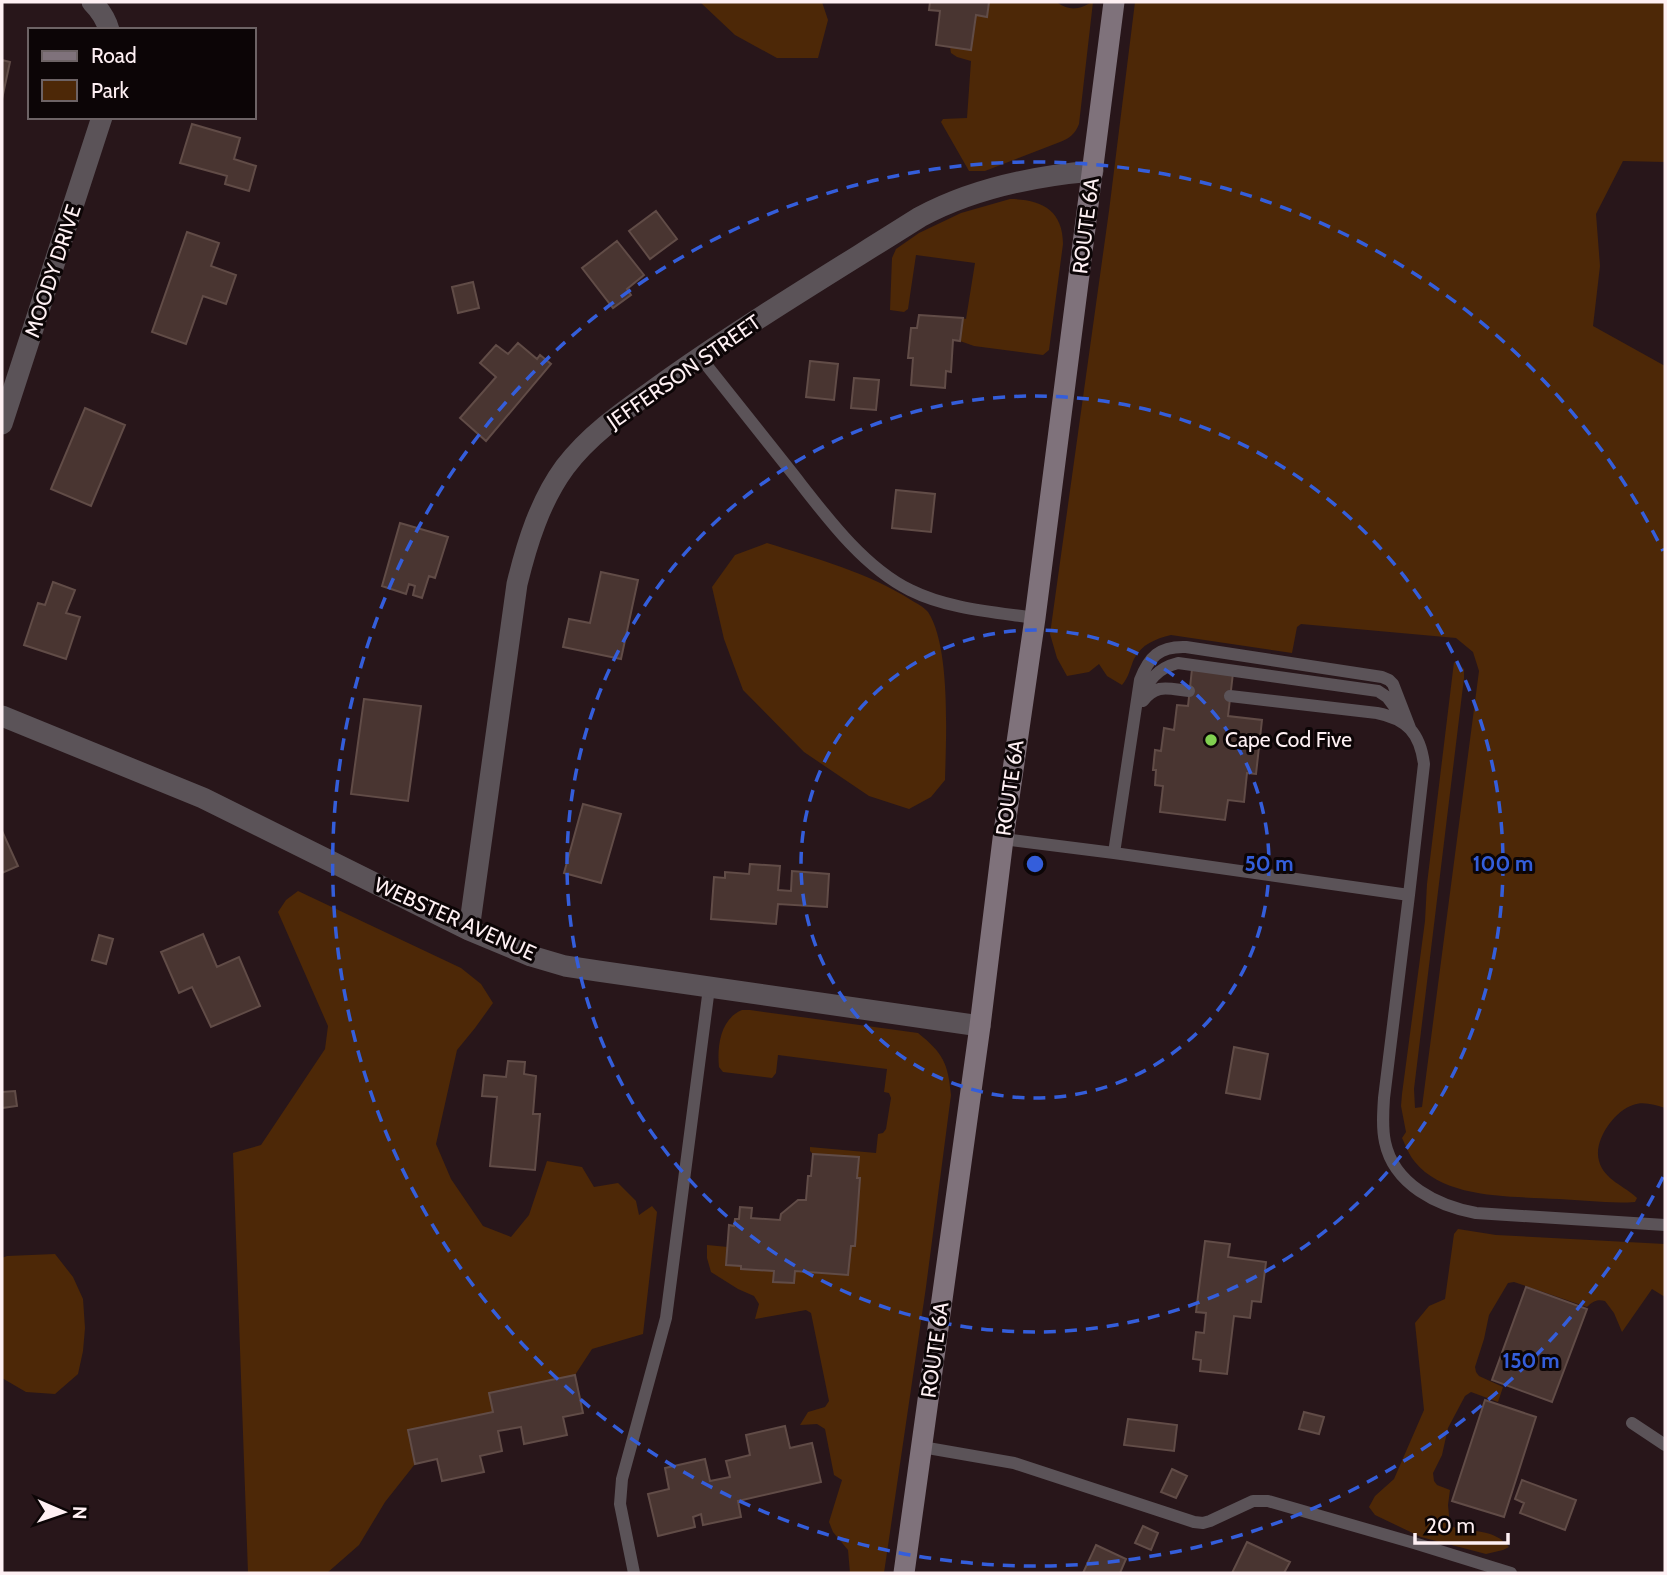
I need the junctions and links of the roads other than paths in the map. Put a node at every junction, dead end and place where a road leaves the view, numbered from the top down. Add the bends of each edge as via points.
1 (92, 2) edge
2 (1114, 2) edge
3 (108, 28) edge
4 (101, 119) edge
5 (1093, 171) junction
6 (700, 358) junction
7 (2, 424) edge
8 (1035, 618) junction
9 (1189, 691) dead end
10 (1230, 696) dead end
11 (2, 716) edge
12 (1134, 716) junction
13 (1410, 728) junction
14 (1003, 839) junction
15 (1114, 853) junction
16 (1409, 895) junction
17 (469, 930) junction
18 (709, 988) junction
19 (979, 1026) junction
20 (1665, 1225) edge
21 (1632, 1423) dead end
22 (1665, 1445) edge
23 (922, 1447) junction
24 (634, 1573) edge
25 (904, 1573) edge
26 (1511, 1573) edge

1 - 3 street
2 - 5 main road, ROUTE 6A
4 - 7 street, MOODY DRIVE
5 - 6 street, JEFFERSON STREET via 1019,182 938,207
5 - 8 main road, ROUTE 6A
6 - 8 lane via 842,535 888,577 932,599
6 - 17 street, JEFFERSON STREET via 607,423 566,466 536,521 517,584
8 - 14 main road, ROUTE 6A
9 - 12 lane via 1155,689
10 - 13 lane via 1377,713
11 - 17 street, WEBSTER AVENUE via 203,799
12 - 13 lane via 1144,668 1163,649 1175,646 1382,677 1393,684
12 - 15 lane
13 - 16 lane via 1424,764
14 - 15 lane
14 - 19 main road, ROUTE 6A
15 - 16 lane
16 - 20 lane via 1382,1123 1392,1163 1423,1193 1454,1209
17 - 18 street, WEBSTER AVENUE via 565,966
18 - 19 street, WEBSTER AVENUE
18 - 24 lane via 666,1318 622,1479 620,1504
19 - 23 main road, ROUTE 6A
21 - 22 lane
23 - 25 main road, ROUTE 6A
23 - 26 lane via 1024,1466 1194,1522 1210,1521 1253,1501 1268,1501

